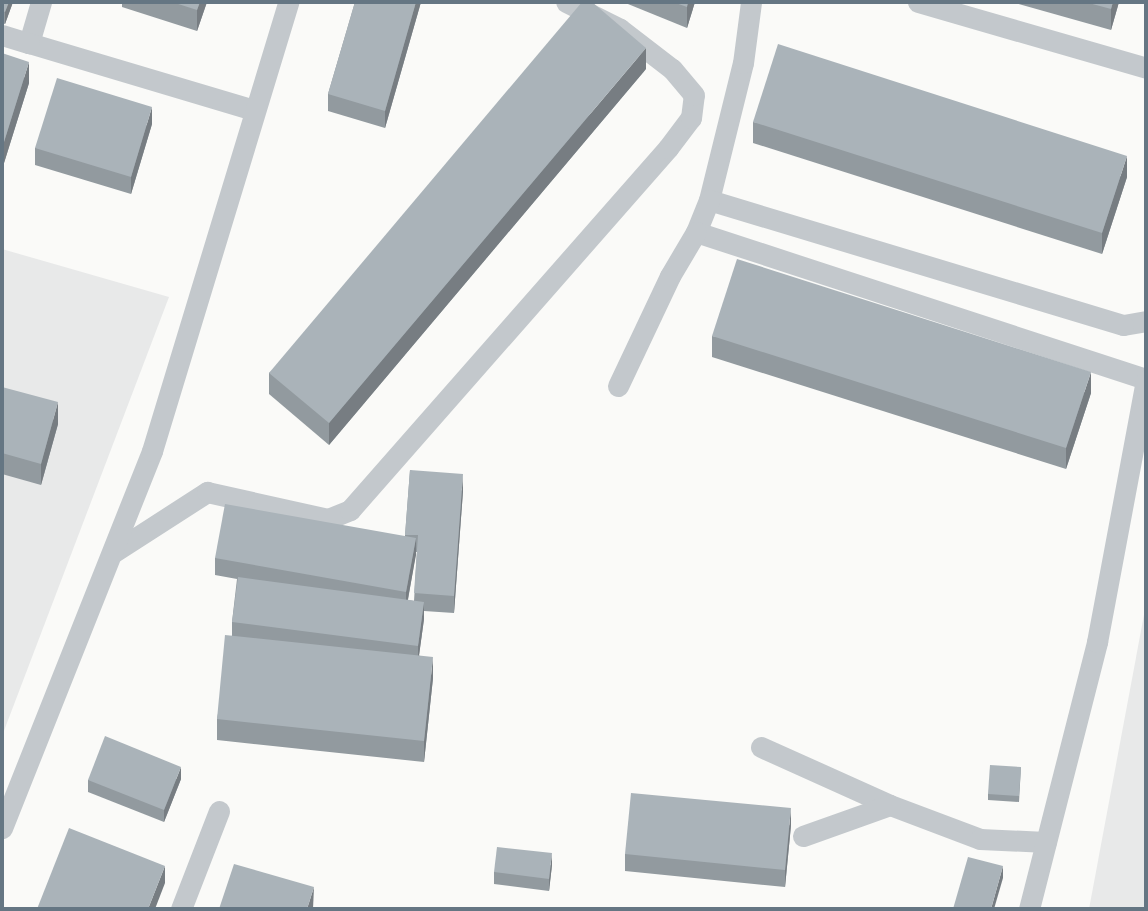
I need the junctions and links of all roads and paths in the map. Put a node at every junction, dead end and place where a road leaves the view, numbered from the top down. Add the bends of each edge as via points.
1 (41, 2) edge
2 (288, 2) edge
3 (566, 2) edge
4 (751, 2) edge
5 (918, 2) edge
6 (953, 7) edge
7 (2, 35) edge
8 (29, 43) junction
9 (1146, 68) edge
10 (254, 110) junction
11 (709, 200) junction
12 (696, 232) junction
13 (1146, 321) edge
14 (1146, 380) edge
15 (618, 386) dead end
16 (114, 552) junction
17 (761, 747) dead end
18 (890, 805) junction
19 (219, 811) dead end
20 (2, 828) edge
21 (803, 836) dead end
22 (1046, 842) junction
23 (181, 909) edge
24 (1029, 909) edge

1 - 8 lane
2 - 10 lane
3 - 16 lane via 620,29 672,69 694,95 691,118 668,148 350,510 328,519 207,492
4 - 11 lane via 743,63
5 - 6 lane
6 - 9 lane
7 - 8 lane
8 - 10 lane
10 - 16 lane via 152,451
11 - 12 lane
11 - 13 lane via 1123,325
12 - 14 lane
12 - 15 lane
14 - 22 lane via 1097,642
16 - 20 lane
17 - 18 lane
18 - 21 lane
18 - 22 lane via 981,839
19 - 23 lane
22 - 24 lane

